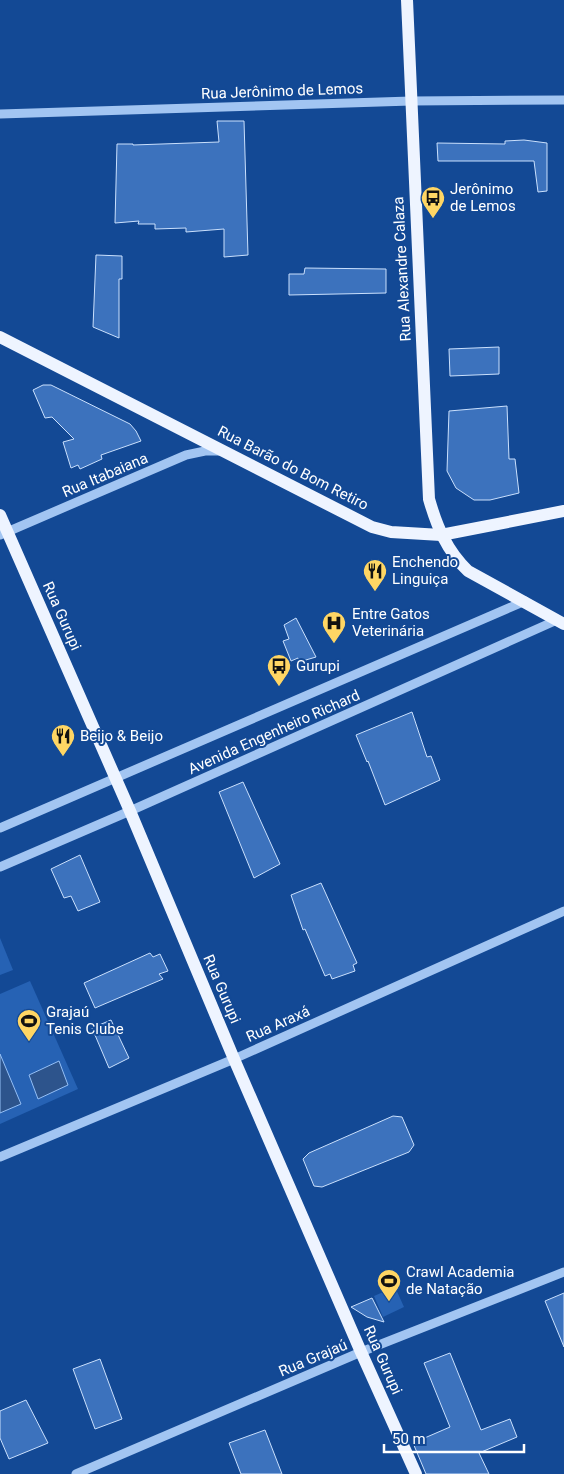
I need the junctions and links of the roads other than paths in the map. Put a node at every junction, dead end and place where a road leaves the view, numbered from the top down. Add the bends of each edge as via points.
1 (407, 0) edge
2 (564, 100) edge
3 (411, 101) junction
4 (0, 114) edge
5 (0, 337) edge
6 (223, 451) junction
7 (564, 511) edge
8 (0, 515) edge
9 (4, 534) edge
10 (441, 535) junction
11 (525, 601) junction
12 (561, 622) edge
13 (115, 777) junction
14 (130, 812) junction
15 (0, 828) edge
16 (0, 867) edge
17 (564, 912) edge
18 (234, 1059) junction
19 (0, 1157) edge
20 (564, 1272) edge
21 (361, 1352) junction
22 (76, 1474) edge
23 (416, 1474) edge

1 - 3 main road, Rua Alexandre Calaza
2 - 3 street, Rua Jerônimo de Lemos
3 - 4 street, Rua Jerônimo de Lemos
3 - 10 main road, Rua Alexandre Calaza via 429,499
5 - 6 main road, Rua Barão do Bom Retiro
6 - 9 street, Rua Itabaiana via 186,455
6 - 10 main road, Rua Barão do Bom Retiro via 372,527 390,532
7 - 10 main road, Rua Barão do Bom Retiro
8 - 9 main road, Rua Gurupi
9 - 13 main road, Rua Gurupi
10 - 11 main road via 468,571
11 - 12 main road
11 - 13 street, Avenida Engenheiro Richard
12 - 14 street, Avenida Engenheiro Richard
13 - 14 main road, Rua Gurupi
13 - 15 street, Avenida Engenheiro Richard
14 - 16 street, Avenida Engenheiro Richard
14 - 18 main road, Rua Gurupi
17 - 18 street, Rua Araxá
18 - 19 street, Rua Araxá
18 - 21 main road, Rua Gurupi
20 - 21 street, Rua Grajaú
21 - 22 street, Rua Grajaú
21 - 23 main road, Rua Gurupi

